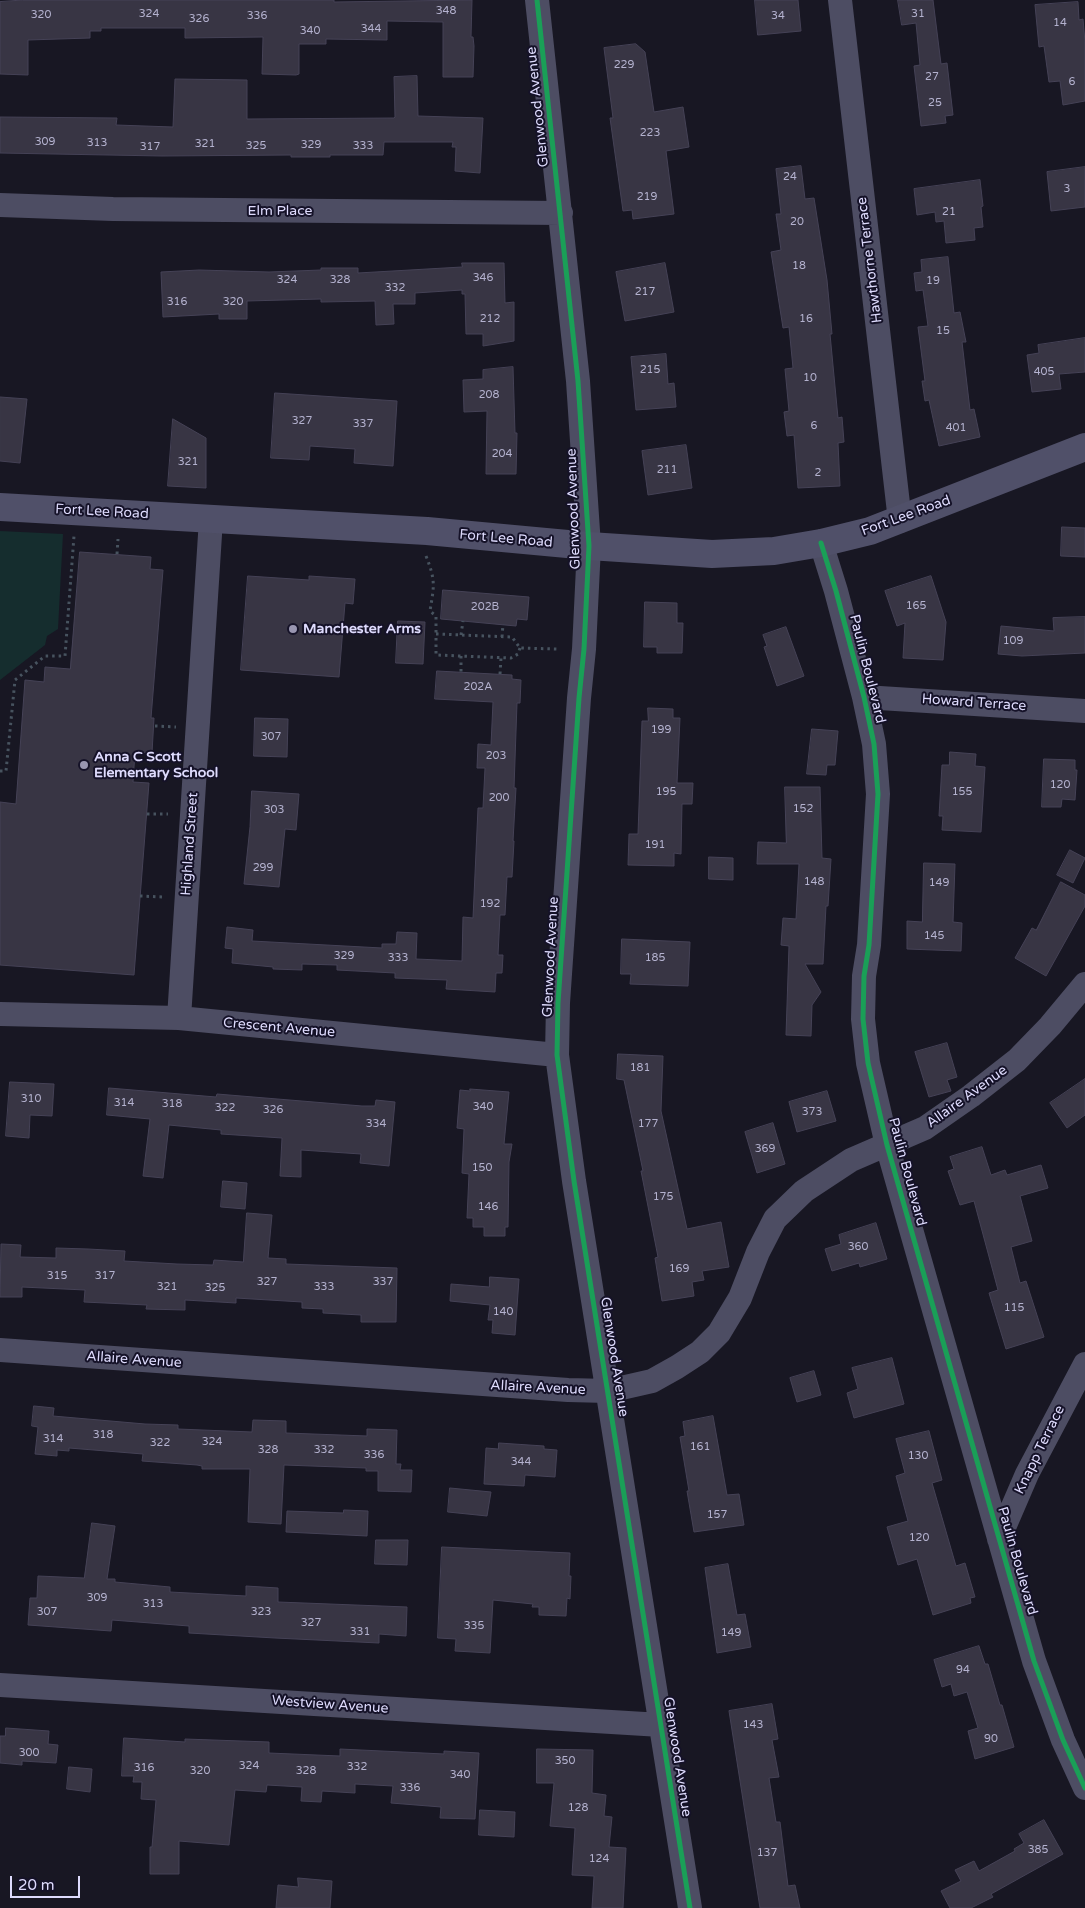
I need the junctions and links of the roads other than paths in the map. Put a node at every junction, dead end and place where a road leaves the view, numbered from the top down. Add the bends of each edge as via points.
1 (537, 0) edge
2 (840, 0) edge
3 (0, 205) edge
4 (561, 213) junction
5 (1085, 447) edge
6 (0, 507) edge
7 (211, 519) junction
8 (900, 521) junction
9 (821, 544) junction
10 (589, 546) junction
11 (864, 697) junction
12 (1085, 711) edge
13 (1085, 984) edge
14 (0, 1014) edge
15 (179, 1018) junction
16 (557, 1054) junction
17 (887, 1146) junction
18 (0, 1350) edge
19 (1085, 1364) edge
20 (608, 1392) junction
21 (1000, 1539) junction
22 (0, 1685) edge
23 (661, 1725) junction
24 (1085, 1788) edge
25 (690, 1908) edge

1 - 4 street, Glenwood Avenue
2 - 8 street, Hawthorne Terrace
3 - 4 street, Elm Place
4 - 10 street, Glenwood Avenue via 578,381
5 - 8 main road, Fort Lee Road
6 - 7 main road, Fort Lee Road
7 - 10 main road, Fort Lee Road via 427,531
7 - 15 street, Highland Street
8 - 9 main road, Fort Lee Road
9 - 10 main road, Fort Lee Road via 774,551 712,554
9 - 11 street, Paulin Boulevard
10 - 16 street, Glenwood Avenue
11 - 12 street, Howard Terrace
11 - 17 street, Paulin Boulevard via 874,744 878,794 863,1019 868,1063
13 - 17 street, Allaire Avenue via 1017,1060 925,1128
14 - 15 street, Crescent Avenue
15 - 16 street, Crescent Avenue
16 - 20 street, Glenwood Avenue
17 - 20 street, Allaire Avenue via 851,1160 804,1191 775,1219 740,1298 719,1333 700,1352 652,1381
17 - 21 street, Paulin Boulevard
18 - 20 street, Allaire Avenue
19 - 21 street, Knapp Terrace via 1027,1474
20 - 23 street, Glenwood Avenue
21 - 24 street, Paulin Boulevard via 1034,1661 1063,1740
22 - 23 street, Westview Avenue
23 - 25 street, Glenwood Avenue

